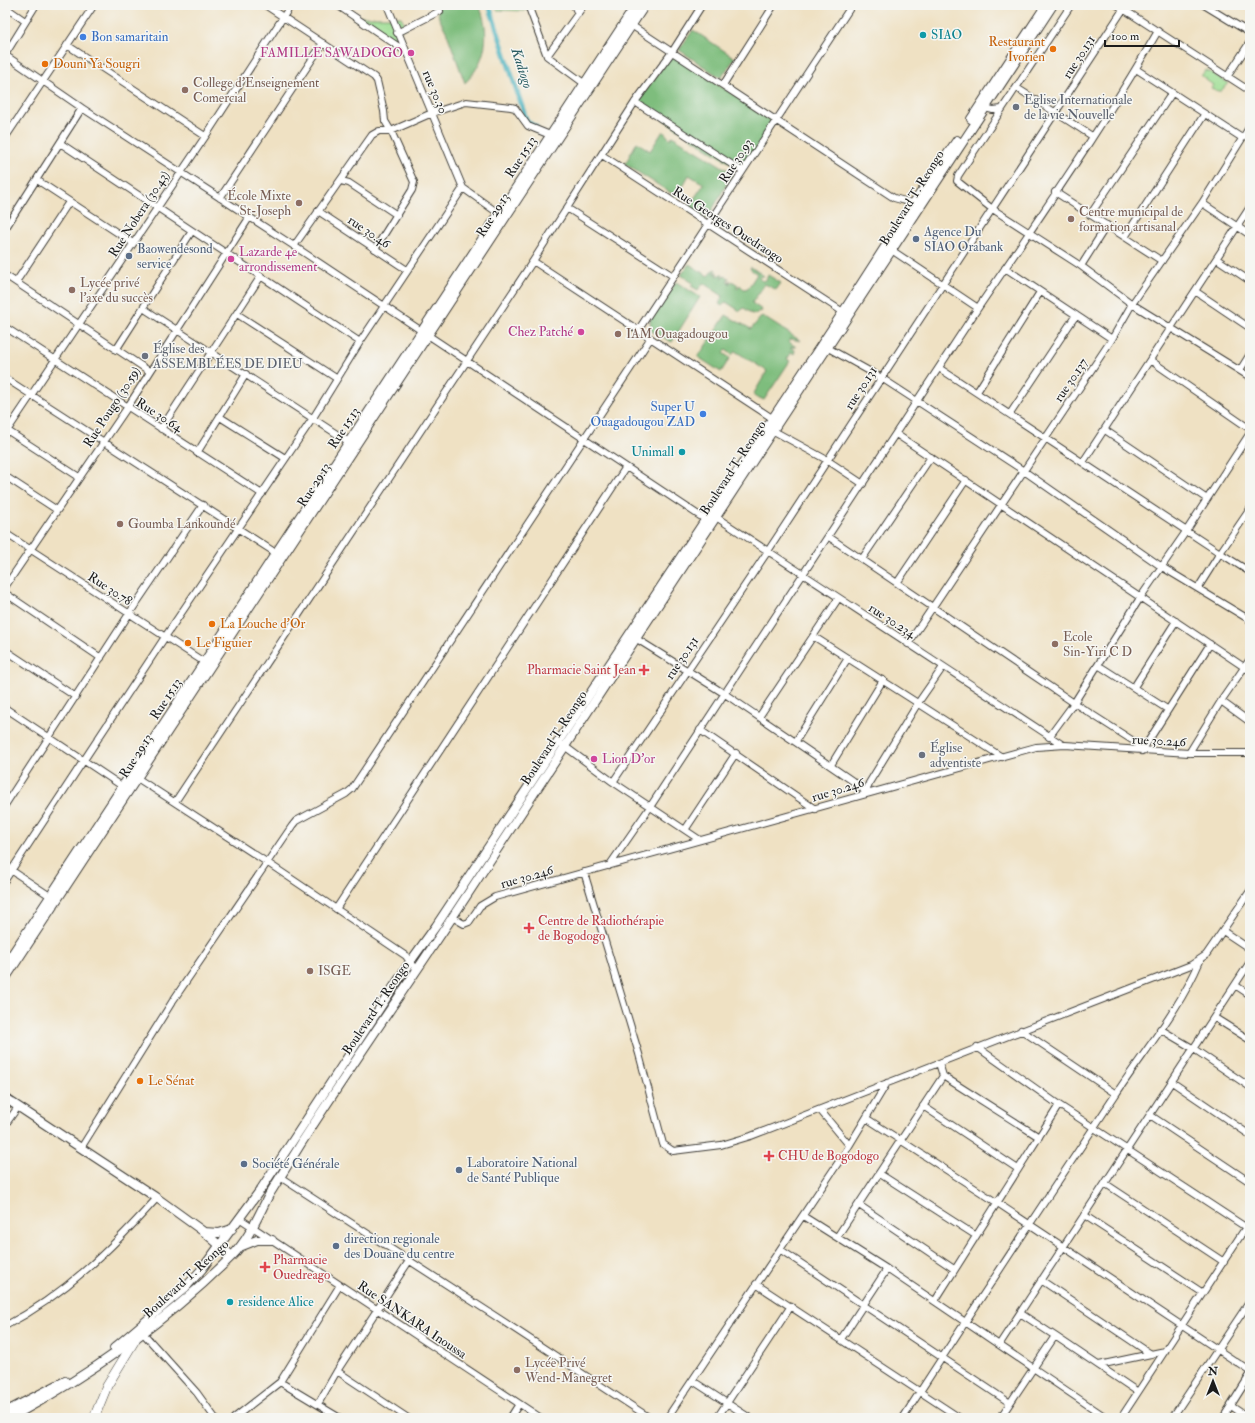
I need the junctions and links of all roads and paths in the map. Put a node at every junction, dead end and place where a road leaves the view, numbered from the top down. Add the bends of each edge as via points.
1 (36, 5) edge
2 (94, 5) edge
3 (265, 5) edge
4 (291, 5) edge
5 (337, 5) edge
6 (387, 5) edge
7 (528, 5) edge
8 (574, 5) edge
9 (584, 5) edge
10 (636, 5) edge
11 (645, 5) edge
12 (702, 5) edge
13 (774, 5) edge
14 (852, 5) edge
15 (1046, 5) edge
16 (1053, 5) edge
17 (1071, 5) edge
18 (1117, 5) edge
19 (1204, 5) edge
20 (5, 7) edge
21 (1125, 7) edge
22 (440, 11) dead end
23 (578, 14) junction
24 (284, 18) junction
25 (25, 21) junction
26 (628, 23) junction
27 (1158, 31) junction
28 (397, 33) junction
29 (1250, 33) edge
30 (1250, 42) edge
31 (323, 43) junction
32 (67, 45) junction
33 (405, 51) junction
34 (672, 52) junction
35 (5, 55) edge
36 (547, 56) junction
37 (1136, 69) junction
38 (1227, 77) junction
39 (43, 81) junction
40 (585, 84) junction
41 (723, 85) junction
42 (1016, 88) junction
43 (1250, 91) edge
44 (1172, 93) junction
45 (635, 102) junction
46 (82, 108) junction
47 (985, 108) junction
48 (1002, 109) junction
49 (1056, 112) junction
50 (432, 113) junction
51 (1204, 115) junction
52 (776, 120) junction
53 (1250, 126) edge
54 (391, 131) junction
55 (550, 135) junction
56 (205, 136) junction
57 (1092, 136) junction
58 (5, 138) edge
59 (1242, 138) junction
60 (60, 143) junction
61 (602, 155) junction
62 (742, 171) junction
63 (180, 172) junction
64 (37, 180) junction
65 (341, 181) junction
66 (463, 188) junction
67 (1055, 192) junction
68 (220, 198) junction
69 (69, 202) junction
70 (1202, 203) junction
71 (913, 204) junction
72 (922, 206) junction
73 (1250, 207) edge
74 (156, 208) junction
75 (567, 208) junction
76 (991, 208) junction
77 (318, 211) junction
78 (498, 214) junction
79 (397, 215) junction
80 (1090, 215) junction
81 (5, 216) edge
82 (249, 218) junction
83 (11, 219) junction
84 (707, 225) junction
85 (1107, 225) junction
86 (1237, 227) junction
87 (5, 229) edge
88 (192, 231) junction
89 (1029, 233) junction
90 (1250, 235) edge
91 (1125, 237) junction
92 (133, 243) junction
93 (294, 246) junction
94 (374, 250) junction
95 (893, 251) junction
96 (227, 253) junction
97 (1217, 259) junction
98 (533, 261) junction
99 (1162, 261) junction
100 (1081, 266) junction
101 (1005, 268) junction
102 (407, 270) junction
103 (5, 275) edge
104 (261, 276) junction
105 (673, 276) junction
106 (1250, 281) edge
107 (16, 282) junction
108 (943, 285) junction
109 (1195, 291) junction
110 (1040, 292) junction
111 (1132, 304) junction
112 (385, 307) junction
113 (143, 308) junction
114 (978, 308) junction
115 (843, 312) junction
116 (237, 314) junction
117 (1076, 315) junction
118 (79, 326) junction
119 (5, 327) edge
120 (1171, 328) junction
121 (1250, 328) edge
122 (639, 329) junction
123 (177, 330) junction
124 (424, 333) junction
125 (650, 339) junction
126 (1112, 339) junction
127 (360, 342) junction
128 (828, 348) junction
129 (116, 350) junction
130 (212, 352) junction
131 (1250, 354) edge
132 (1150, 360) junction
133 (55, 361) junction
134 (467, 361) junction
135 (940, 368) junction
136 (1240, 370) junction
137 (149, 371) junction
138 (246, 374) junction
139 (1250, 377) edge
140 (5, 378) edge
141 (336, 378) junction
142 (880, 378) junction
143 (977, 392) junction
144 (31, 395) junction
145 (917, 401) junction
146 (126, 408) junction
147 (1010, 414) junction
148 (220, 417) junction
149 (313, 418) junction
150 (772, 418) junction
151 (1250, 428) edge
152 (161, 429) junction
153 (772, 430) junction
154 (1106, 430) junction
155 (6, 431) edge
156 (896, 434) junction
157 (1250, 434) edge
158 (1045, 437) junction
159 (583, 439) junction
160 (103, 442) junction
161 (349, 442) junction
162 (197, 453) junction
163 (931, 457) junction
164 (285, 458) junction
165 (827, 460) junction
166 (1083, 462) junction
167 (626, 467) junction
168 (1024, 471) junction
169 (5, 476) edge
170 (79, 477) junction
171 (966, 480) junction
172 (863, 484) junction
173 (262, 494) junction
174 (1207, 499) junction
175 (1001, 504) junction
176 (203, 505) junction
177 (1250, 509) edge
178 (57, 510) junction
179 (710, 518) junction
180 (239, 529) junction
181 (1187, 530) junction
182 (5, 533) edge
183 (829, 537) junction
184 (30, 550) junction
185 (768, 551) junction
186 (1220, 553) junction
187 (279, 555) junction
188 (862, 559) junction
189 (1162, 567) junction
190 (1250, 572) edge
191 (804, 575) junction
192 (897, 583) junction
193 (5, 587) edge
194 (1198, 588) junction
195 (5, 593) edge
196 (1140, 598) junction
197 (838, 599) junction
198 (933, 607) junction
199 (128, 614) junction
200 (1250, 620) edge
201 (1176, 621) junction
202 (632, 636) junction
203 (813, 636) junction
204 (165, 637) junction
205 (908, 644) junction
206 (1210, 644) junction
207 (5, 650) edge
208 (101, 658) junction
209 (848, 658) junction
210 (1250, 659) edge
211 (204, 662) junction
212 (1098, 665) junction
213 (943, 667) junction
214 (1244, 667) junction
215 (687, 671) junction
216 (1250, 671) edge
217 (883, 680) junction
218 (1134, 687) junction
219 (725, 694) junction
220 (76, 697) junction
221 (1221, 701) junction
222 (918, 703) junction
223 (1074, 703) junction
224 (5, 708) edge
225 (1167, 709) junction
226 (759, 717) junction
227 (1250, 722) edge
228 (700, 730) junction
229 (50, 737) junction
230 (1049, 737) junction
231 (796, 741) junction
232 (563, 745) junction
233 (1065, 745) junction
234 (1142, 751) junction
235 (736, 753) junction
236 (1189, 753) junction
237 (1250, 753) edge
238 (1002, 757) junction
239 (84, 761) junction
240 (831, 765) junction
241 (134, 776) junction
242 (613, 782) junction
243 (125, 788) junction
244 (866, 793) junction
245 (175, 802) junction
246 (5, 805) edge
247 (650, 807) junction
248 (815, 809) junction
249 (685, 830) junction
250 (700, 840) junction
251 (268, 862) junction
252 (5, 866) edge
253 (609, 866) junction
254 (12, 870) junction
255 (584, 872) junction
256 (5, 880) edge
257 (1250, 891) edge
258 (50, 896) junction
259 (336, 909) junction
260 (452, 917) junction
261 (1222, 931) junction
262 (1250, 949) edge
263 (410, 958) junction
264 (1200, 961) junction
265 (1250, 962) edge
266 (5, 964) edge
267 (419, 966) junction
268 (5, 979) edge
269 (1235, 985) junction
270 (1250, 995) edge
271 (1215, 1018) junction
272 (1160, 1029) junction
273 (1022, 1030) junction
274 (1250, 1040) edge
275 (977, 1047) junction
276 (1194, 1049) junction
277 (939, 1063) junction
278 (943, 1076) junction
279 (1172, 1082) junction
280 (887, 1083) junction
281 (1250, 1087) edge
282 (1116, 1094) junction
283 (5, 1098) edge
284 (1059, 1105) junction
285 (923, 1106) junction
286 (18, 1107) junction
287 (820, 1110) junction
288 (1150, 1115) junction
289 (866, 1118) junction
290 (5, 1125) edge
291 (1095, 1128) junction
292 (1250, 1135) edge
293 (1039, 1137) junction
294 (901, 1141) junction
295 (849, 1145) junction
296 (81, 1148) junction
297 (1128, 1150) junction
298 (1018, 1169) junction
299 (880, 1174) junction
300 (280, 1178) junction
301 (1250, 1182) edge
302 (1106, 1184) junction
303 (157, 1198) junction
304 (996, 1202) junction
305 (859, 1205) junction
306 (1084, 1215) junction
307 (802, 1216) junction
308 (239, 1218) junction
309 (1250, 1221) edge
310 (1029, 1226) junction
311 (254, 1227) junction
312 (1248, 1229) edge
313 (232, 1230) junction
314 (204, 1232) junction
315 (975, 1235) junction
316 (837, 1237) junction
317 (272, 1240) junction
318 (220, 1246) junction
319 (241, 1246) junction
320 (1063, 1248) junction
321 (780, 1250) junction
322 (232, 1256) junction
323 (409, 1261) junction
324 (1224, 1262) junction
325 (887, 1269) junction
326 (954, 1269) junction
327 (1041, 1280) junction
328 (756, 1284) junction
329 (340, 1285) junction
330 (1203, 1293) junction
331 (935, 1301) junction
332 (1250, 1301) edge
333 (791, 1306) junction
334 (863, 1306) junction
335 (376, 1309) junction
336 (1020, 1314) junction
337 (965, 1323) junction
338 (5, 1326) edge
339 (1183, 1326) junction
340 (143, 1334) junction
341 (1055, 1336) junction
342 (841, 1339) junction
343 (135, 1340) junction
344 (999, 1345) junction
345 (1218, 1350) junction
346 (1165, 1351) junction
347 (1151, 1354) junction
348 (943, 1357) junction
349 (1099, 1365) junction
350 (1033, 1369) junction
351 (337, 1371) junction
352 (1250, 1372) edge
353 (1250, 1375) edge
354 (693, 1381) junction
355 (280, 1382) junction
356 (920, 1392) junction
357 (1138, 1392) junction
358 (727, 1402) junction
359 (1010, 1403) junction
360 (318, 1404) junction
361 (519, 1404) junction
362 (1231, 1406) junction
363 (5, 1412) edge
364 (953, 1416) edge
365 (1174, 1416) edge
366 (10, 1418) edge
367 (94, 1418) edge
368 (215, 1418) edge
369 (234, 1418) edge
370 (340, 1418) edge
371 (408, 1418) edge
372 (510, 1418) edge
373 (541, 1418) edge
374 (650, 1418) edge
375 (667, 1418) edge
376 (717, 1418) edge
377 (750, 1418) edge
378 (903, 1418) edge
379 (960, 1418) edge
380 (1000, 1418) edge
381 (1107, 1418) edge
382 (1121, 1418) edge
383 (1181, 1418) edge
384 (1223, 1418) edge
385 (1249, 1418) edge

1 - 25 street
2 - 32 street
3 - 24 street
4 - 24 street, Rue Nobera (30.43)
5 - 33 street
6 - 28 street, rue 30.30
7 - 36 street
8 - 23 street
9 - 23 street
10 - 26 main road, Rue 15.13
11 - 26 main road, Rue 29.13
12 - 34 street
13 - 41 street
14 - 52 street, Rue 30.93
15 - 71 main road, Boulevard T. Reongo
16 - 47 main road, Boulevard T. Reongo
17 - 42 street
18 - 21 street
19 - 29 street
20 - 25 street
21 - 27 street
21 - 49 street, rue 30.131
22 - 28 street
23 - 36 street
24 - 31 street
24 - 56 street, Rue Nobera (30.43)
25 - 35 street
26 - 34 street
26 - 40 main road, Rue 15.13
26 - 124 main road, Rue 29.13
27 - 37 street
27 - 38 street
28 - 33 street, rue 30.30
30 - 38 street
31 - 54 street via 374,77 385,121
31 - 68 street
32 - 39 street
32 - 56 street
33 - 50 street, rue 30.30
34 - 41 street
34 - 45 street
35 - 39 street, rue 30.234
36 - 40 street
37 - 44 street
37 - 57 street
38 - 43 street
39 - 46 street, rue 30.234
39 - 58 street
40 - 55 main road, Rue 15.13
41 - 52 street
42 - 48 street
42 - 49 street
44 - 51 street
44 - 80 street
45 - 61 street
45 - 62 street
46 - 60 street
46 - 63 street, rue 30.234
47 - 48 street
47 - 72 main road, Boulevard T. Reongo
48 - 76 street via 957,181
49 - 57 street
49 - 76 street, rue 30.131
50 - 54 street
50 - 55 street via 466,102 511,106 528,126
50 - 66 street, rue 30.30
51 - 59 street
51 - 91 street
52 - 62 street, Rue 30.93
52 - 71 street via 894,198
53 - 59 street, rue 30.137
54 - 65 street via 379,131 372,135
54 - 79 street via 414,182
55 - 78 main road, Rue 15.13
56 - 63 street, Rue Nobera (30.43)
57 - 67 street
59 - 70 street, rue 30.137
60 - 64 street
60 - 74 street
61 - 75 street
61 - 84 street, Rue Georges Ouedraogo
62 - 84 street, Rue 30.93
63 - 68 street, rue 30.234
63 - 74 street, Rue Nobera (30.43)
64 - 69 street
64 - 83 street
65 - 77 street
65 - 79 street via 349,183
66 - 78 street
66 - 102 street
67 - 80 street
67 - 89 street
68 - 82 street, rue 30.234
69 - 92 street
69 - 107 street
70 - 86 street
70 - 99 street, rue 30.137
71 - 72 street
71 - 115 main road, Boulevard T. Reongo
72 - 95 main road, Boulevard T. Reongo
73 - 86 street
74 - 88 street
74 - 92 street, Rue Nobera (30.43)
75 - 98 street
75 - 105 street
76 - 89 street
76 - 108 street, rue 30.131
77 - 93 street
77 - 94 street, rue 30.46
78 - 124 main road, Rue 15.13
79 - 94 street
80 - 85 street
81 - 83 street
82 - 93 street, rue 30.234
82 - 96 street, Rue Pougo (30.59)
83 - 87 street
84 - 105 street, Rue 30.93
84 - 115 street, Rue Georges Ouedraogo
85 - 91 street
85 - 100 street
86 - 90 street
86 - 97 street
88 - 96 street
88 - 113 street
89 - 100 street
89 - 101 street
91 - 99 street
92 - 118 street, Rue Nobera (30.43)
93 - 112 street, rue 30.234
94 - 102 street, rue 30.46
95 - 108 street
95 - 128 main road, Boulevard T. Reongo
96 - 104 street
96 - 123 street, Rue Pougo (30.59)
97 - 106 street
97 - 109 street
98 - 122 street
98 - 134 street
99 - 111 street, rue 30.137
100 - 111 street
101 - 110 street
101 - 114 street
102 - 112 street
103 - 107 street
104 - 116 street
104 - 127 street
105 - 122 street, Rue 30.93
107 - 118 street
108 - 114 street
108 - 142 street, rue 30.131
109 - 120 street
109 - 121 street
110 - 117 street
110 - 143 street
111 - 120 street
111 - 126 street, rue 30.137
112 - 124 street, rue 30.234
112 - 127 street
113 - 123 street
113 - 129 street
114 - 135 street
115 - 150 main road, Boulevard T. Reongo
116 - 130 street
116 - 141 street
117 - 126 street
117 - 147 street
118 - 129 street
118 - 133 street, Rue Nobera (30.43)
119 - 133 street, Rue 30.64
120 - 132 street
120 - 136 street
122 - 125 street
123 - 130 street
123 - 137 street, Rue Pougo (30.59)
124 - 134 street, rue 30.234
124 - 161 main road, Rue 15.13
124 - 187 main road, Rue 29.13
125 - 150 street
125 - 159 street
126 - 158 street, rue 30.137
127 - 141 street
128 - 142 street
128 - 153 main road, Boulevard T. Reongo
129 - 137 street
130 - 138 street
130 - 152 street
131 - 136 street
132 - 151 street
132 - 154 street
133 - 144 street, Rue Nobera (30.43)
133 - 146 street, Rue 30.64
134 - 159 street, rue 30.234
134 - 245 street
135 - 143 street
135 - 145 street
136 - 139 street
137 - 146 street, Rue Pougo (30.59)
138 - 148 street
138 - 149 street
140 - 144 street
141 - 149 street
142 - 145 street
142 - 165 street, rue 30.131
143 - 147 street
144 - 155 street, Rue Nobera (30.43)
144 - 160 street
145 - 156 street
145 - 168 street
146 - 152 street, Rue 30.64
146 - 160 street, Rue Pougo (30.59)
147 - 158 street
148 - 162 street
148 - 164 street
149 - 161 street
149 - 164 street
150 - 179 main road, Boulevard T. Reongo
152 - 162 street, Rue 30.64
153 - 165 street
153 - 179 main road, Boulevard T. Reongo
154 - 166 street
154 - 174 street
155 - 170 street
156 - 163 street
156 - 172 street
157 - 174 street
158 - 166 street
158 - 168 street, rue 30.137
159 - 167 street, rue 30.234
159 - 251 street via 352,789 296,821
160 - 170 street, Rue Pougo (30.59)
160 - 176 street
161 - 187 main road, Rue 15.13
162 - 173 street, Rue 30.64
163 - 171 street
163 - 188 street
164 - 173 street
165 - 172 street
165 - 185 street, rue 30.131
166 - 181 street
167 - 179 street, rue 30.234
167 - 259 street
168 - 175 street, rue 30.137
168 - 189 street
169 - 178 street
170 - 178 street, Rue Pougo (30.59)
171 - 175 street
171 - 192 street
172 - 183 street
173 - 180 street
174 - 181 street
175 - 196 street
175 - 198 street, rue 30.137
176 - 180 street
176 - 199 street
177 - 186 street
178 - 184 street, Rue Pougo (30.59)
179 - 185 street, rue 30.234
179 - 202 main road, Boulevard T. Reongo
180 - 187 street
180 - 204 street
181 - 186 street
181 - 189 street
182 - 184 street, Rue 30.78
183 - 188 street
183 - 191 street
184 - 193 street, Rue Pougo (30.59)
184 - 199 street, Rue 30.78
185 - 191 street, rue 30.234
185 - 215 street, rue 30.131
186 - 190 street
186 - 194 street
187 - 211 main road, Rue 15.13
187 - 241 main road, Rue 29.13
188 - 192 street
189 - 194 street
189 - 196 street
191 - 197 street, rue 30.234
191 - 219 street
192 - 198 street
194 - 200 street
195 - 208 street
196 - 201 street
196 - 212 street
197 - 203 street
197 - 205 street, rue 30.234
198 - 205 street, rue 30.137
198 - 223 street
199 - 204 street, Rue 30.78
199 - 208 street
201 - 206 street
201 - 218 street
202 - 215 street
202 - 232 main road, Boulevard T. Reongo
202 - 263 main road, Boulevard T. Reongo
203 - 209 street
203 - 226 street
204 - 211 street, Rue 30.78
204 - 239 street
205 - 213 street, rue 30.234
206 - 214 street
206 - 225 street
207 - 220 street
208 - 220 street
209 - 217 street
209 - 231 street
210 - 214 street
211 - 241 main road, Rue 15.13
212 - 218 street
212 - 223 street
213 - 222 street
213 - 230 street, rue 30.234
214 - 216 street
214 - 221 street
215 - 219 street
215 - 242 street, rue 30.131
217 - 222 street
217 - 240 street
218 - 225 street
219 - 226 street
219 - 228 street
220 - 229 street
221 - 227 street
221 - 236 street
222 - 238 street
222 - 244 street via 869,783
223 - 230 street
223 - 234 street via 1135,742
224 - 229 street
225 - 234 street
226 - 231 street
228 - 235 street
228 - 247 street
229 - 239 street
229 - 246 street
230 - 233 street, rue 30.234
231 - 240 street
232 - 242 street
232 - 260 main road, Boulevard T. Reongo
233 - 234 street, rue 30.246
233 - 238 street, rue 30.246 via 1036,747
234 - 236 street, rue 30.246
235 - 248 street
235 - 249 street
236 - 237 street, rue 30.246
238 - 244 street, rue 30.246
239 - 243 street
239 - 254 street
240 - 244 street
241 - 243 main road, Rue 15.13
241 - 245 street
242 - 247 street
243 - 258 main road, Rue 15.13
243 - 268 main road, Rue 29.13
244 - 248 street, rue 30.246
245 - 251 street
247 - 249 street
247 - 253 street
248 - 250 street, rue 30.246
249 - 250 street
250 - 253 street, rue 30.246
251 - 259 street
251 - 296 street via 172,1002
252 - 254 street
253 - 255 street, rue 30.246
254 - 256 street
254 - 258 street
255 - 260 street, rue 30.246 via 495,897 480,906 469,922 464,924
255 - 287 street via 639,1054 663,1144 673,1151 721,1145
257 - 261 street
258 - 266 main road, Rue 15.13
259 - 263 street
260 - 267 main road, Boulevard T. Reongo
261 - 262 street
261 - 264 street
263 - 267 street
263 - 308 main road, Boulevard T. Reongo via 262,1189
264 - 272 street via 1193,978
264 - 273 street
265 - 269 street
267 - 300 main road, Boulevard T. Reongo via 368,1040
269 - 270 street
269 - 271 street
271 - 274 street
271 - 276 street
272 - 276 street
272 - 282 street
273 - 275 street
273 - 282 street
275 - 277 street
275 - 284 street
276 - 279 street
276 - 281 street
277 - 278 street
277 - 280 street
278 - 285 street
278 - 293 street
279 - 288 street
279 - 292 street
280 - 287 street
280 - 289 street
282 - 291 street
283 - 286 main road
284 - 291 street
284 - 293 street
285 - 294 street
285 - 298 street
286 - 290 street
286 - 296 main road
287 - 295 street
288 - 297 street
288 - 301 street
289 - 294 street
289 - 295 street
291 - 297 street
291 - 310 street
293 - 298 street
294 - 299 street
294 - 304 street
295 - 307 street
296 - 303 main road
297 - 302 street
297 - 312 street
298 - 304 street
299 - 305 street
299 - 315 street
300 - 311 main road, Boulevard T. Reongo
300 - 323 street
302 - 306 street
302 - 324 street
303 - 314 main road
303 - 338 street via 121,1238 78,1276
304 - 310 street
304 - 315 street
305 - 316 street
305 - 326 street
306 - 320 street
306 - 330 street
307 - 316 street
307 - 321 street
308 - 311 street, Rue SANKARA Inoussa
308 - 313 main road, Boulevard T. Reongo
309 - 312 street
310 - 320 street
310 - 337 street
311 - 317 street, Rue SANKARA Inoussa
311 - 319 main road, Boulevard T. Reongo
312 - 324 street
313 - 314 main road via 219,1233
313 - 318 main road, Boulevard T. Reongo
314 - 318 main road
315 - 326 street
316 - 325 street
317 - 319 main road via 257,1240
317 - 329 street, Rue SANKARA Inoussa
318 - 322 main road
318 - 363 main road, Boulevard T. Reongo via 185,1288 116,1347 57,1386
319 - 322 main road, Boulevard T. Reongo
320 - 327 street
320 - 339 street
321 - 328 street
321 - 334 street
322 - 340 main road, Boulevard T. Reongo
323 - 335 street
323 - 374 street
324 - 330 street
325 - 331 street
325 - 334 street
326 - 331 street
327 - 336 street
327 - 347 street
328 - 333 street
328 - 354 street
329 - 335 street, Rue SANKARA Inoussa
329 - 355 street
330 - 339 street
331 - 337 street
332 - 345 street
333 - 342 street
333 - 358 street
334 - 342 street
334 - 348 street
335 - 351 street
335 - 361 street, Rue SANKARA Inoussa
336 - 341 street
336 - 344 street
337 - 344 street
337 - 348 street
339 - 345 street
339 - 346 street
340 - 343 main road, Boulevard T. Reongo
340 - 368 street
341 - 349 street
341 - 350 street
342 - 356 street
343 - 366 main road, Boulevard T. Reongo via 82,1377
343 - 367 highway via 107,1386
344 - 350 street
345 - 352 street
345 - 365 street
346 - 347 street
346 - 357 street
347 - 349 street
348 - 356 street
348 - 359 street
349 - 357 street
350 - 359 street
350 - 381 street
351 - 360 street
351 - 371 street
353 - 362 street
354 - 358 street
354 - 375 street
355 - 360 street
355 - 369 street
356 - 364 street
356 - 378 street
357 - 382 street
358 - 376 street
358 - 377 street
359 - 380 street
360 - 370 street
361 - 372 street
361 - 373 street, Rue SANKARA Inoussa
362 - 384 street
362 - 385 street
364 - 379 street
365 - 383 street

